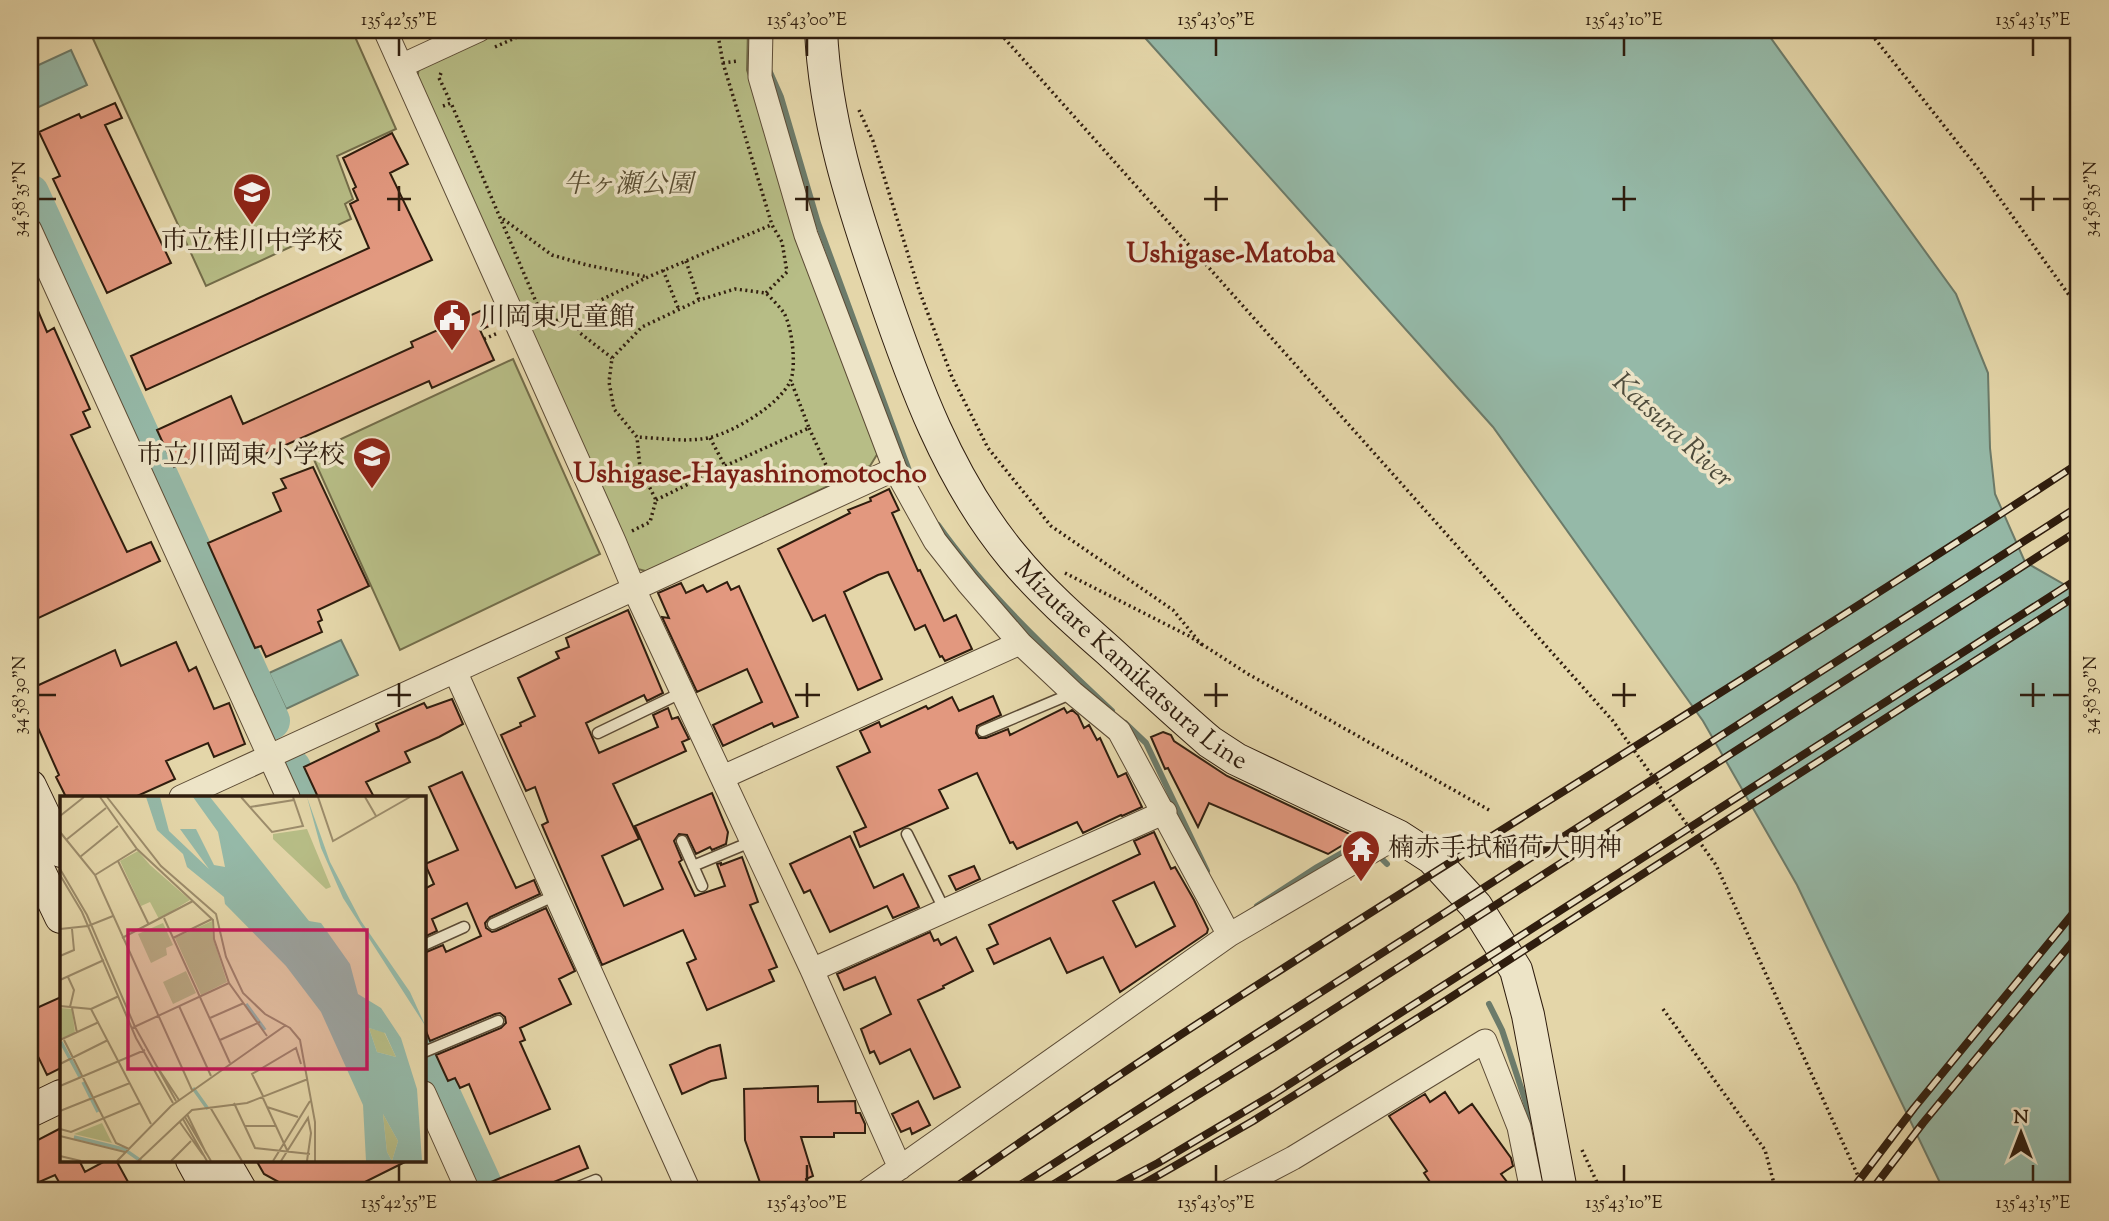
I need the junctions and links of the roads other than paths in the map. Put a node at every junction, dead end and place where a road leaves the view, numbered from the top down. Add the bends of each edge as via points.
1 (385, 30) edge
2 (761, 30) edge
3 (821, 30) edge
4 (484, 40) edge
5 (401, 66) junction
6 (30, 230) edge
7 (894, 469) junction
8 (634, 589) junction
9 (1020, 643) junction
10 (455, 671) junction
11 (683, 692) junction
12 (1073, 694) junction
13 (983, 731) dead end
14 (598, 733) dead end
15 (269, 757) junction
16 (723, 777) junction
17 (30, 786) edge
18 (183, 796) edge
19 (288, 796) edge
20 (1165, 812) junction
21 (906, 834) dead end
22 (682, 841) dead end
23 (753, 841) junction
24 (1383, 844) junction
25 (47, 855) edge
26 (693, 866) junction
27 (702, 886) dead end
28 (556, 895) junction
29 (945, 911) junction
30 (60, 914) edge
31 (493, 924) dead end
32 (464, 928) dead end
33 (1228, 935) junction
34 (425, 946) edge
35 (813, 970) junction
36 (498, 1021) dead end
37 (425, 1052) edge
38 (425, 1095) edge
39 (60, 1096) edge
40 (30, 1111) edge
41 (193, 1162) edge
42 (224, 1162) edge
43 (900, 1168) junction
44 (596, 1180) dead end
45 (243, 1190) edge
46 (209, 1191) edge
47 (468, 1191) edge
48 (569, 1191) edge
49 (689, 1191) edge
50 (867, 1191) edge
51 (1230, 1191) edge
52 (1532, 1191) edge
53 (1561, 1191) edge

1 - 5 street
2 - 7 street via 760,77 806,236
3 - 24 main road, Mizutare Kamikatsura Line via 825,92 862,233 901,346 945,453 969,495 1012,556 1045,591 1210,742
4 - 5 street
5 - 8 street
6 - 15 street
7 - 8 street
7 - 9 street via 935,541
8 - 10 street
8 - 11 street
9 - 12 street
9 - 16 street
10 - 15 street
10 - 28 street
11 - 14 lane
11 - 16 street
12 - 13 lane
12 - 20 street via 1119,731
15 - 18 street
15 - 19 street
16 - 23 street
17 - 25 main road
20 - 29 street
20 - 33 street
21 - 29 lane
22 - 26 lane
23 - 26 lane
23 - 35 street
24 - 33 street
24 - 53 main road, Mizutare Kamikatsura Line via 1432,858 1476,906 1516,970
25 - 30 main road
26 - 27 lane
28 - 31 lane
28 - 49 street
29 - 35 street
32 - 34 lane
33 - 43 street
35 - 43 street
36 - 37 lane
38 - 47 street
39 - 40 main road
41 - 46 main road
42 - 45 main road
43 - 50 street
44 - 48 lane
51 - 52 street via 1485,1041 1519,1127

